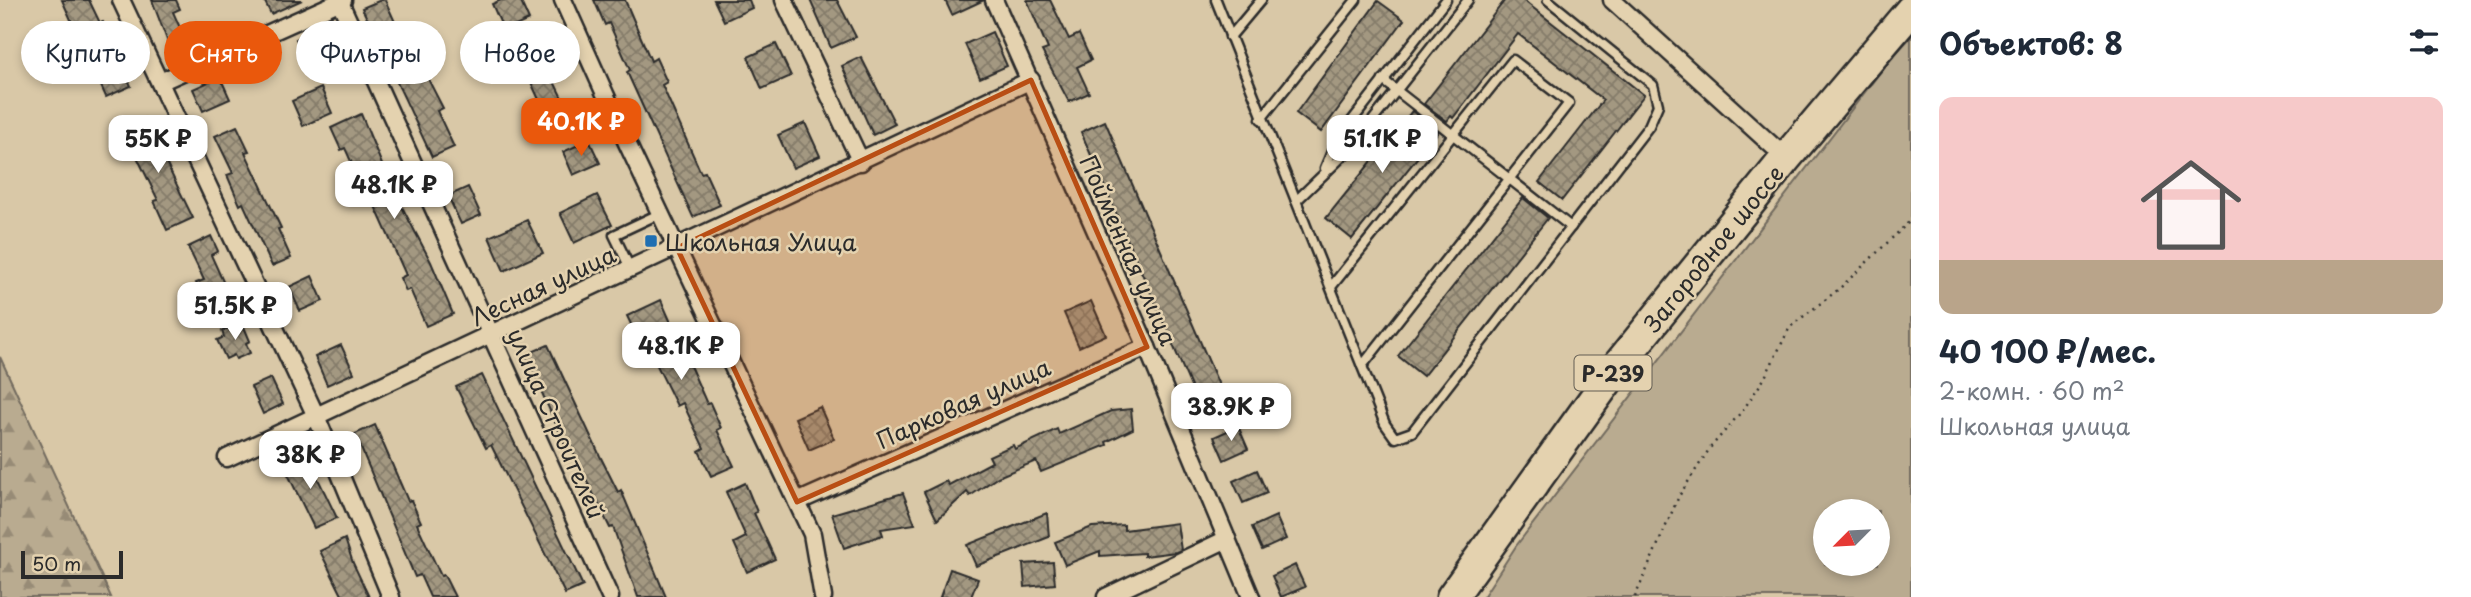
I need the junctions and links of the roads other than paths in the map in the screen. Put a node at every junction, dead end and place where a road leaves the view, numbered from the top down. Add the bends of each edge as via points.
1 (121, 0) edge
2 (341, 0) edge
3 (563, 0) edge
4 (784, 0) edge
5 (994, 0) edge
6 (1216, 0) edge
7 (1261, 0) edge
8 (1356, 0) edge
9 (1446, 0) edge
10 (1468, 0) edge
11 (1548, 0) edge
12 (1612, 0) edge
13 (1911, 10) edge
14 (1230, 37) junction
15 (1031, 80) junction
16 (1383, 80) junction
17 (160, 82) junction
18 (1396, 90) junction
19 (1262, 119) junction
20 (1453, 136) junction
21 (1786, 158) junction
22 (861, 162) junction
23 (1324, 171) junction
24 (1509, 179) junction
25 (1296, 201) junction
26 (661, 213) junction
27 (1571, 227) junction
28 (677, 248) junction
29 (631, 270) junction
30 (1331, 287) junction
31 (493, 334) junction
32 (1147, 347) junction
33 (1362, 366) junction
34 (316, 416) junction
35 (226, 458) dead end
36 (797, 502) junction
37 (1227, 540) junction
38 (391, 597) edge
39 (610, 597) edge
40 (823, 597) edge
41 (1106, 597) edge
42 (1251, 597) edge
43 (1452, 597) edge

1 - 17 street
2 - 17 street
2 - 31 street, улица Строителей
3 - 26 street
4 - 22 street
5 - 15 street, Пойменная улица
6 - 14 lane
7 - 14 lane
8 - 19 lane
9 - 16 lane
10 - 18 lane
11 - 27 lane via 1653,86 1658,105 1649,126
12 - 21 street
13 - 21 highway, Загородное шоссе / Р-239
14 - 19 lane
15 - 22 street, Лесная улица
15 - 32 street, Пойменная улица
16 - 18 lane
16 - 23 lane via 1336,140
17 - 34 street
18 - 20 lane
18 - 23 lane via 1351,148
19 - 25 lane
20 - 24 lane
20 - 24 lane via 1513,60 1569,103
20 - 30 lane
21 - 43 highway, Загородное шоссе / Р-239 via 1620,363
22 - 28 street, Лесная улица
23 - 25 lane
24 - 27 lane
24 - 33 lane
25 - 30 lane
26 - 28 street
26 - 29 lane via 614,235
27 - 33 lane via 1412,432 1395,439
28 - 29 street, Лесная улица
28 - 36 street
29 - 31 street, Лесная улица
30 - 33 lane
31 - 34 street, Лесная улица
31 - 39 street, улица Строителей
32 - 36 street, Парковая улица
32 - 37 street, Пойменная улица
34 - 35 street, Лесная улица
34 - 38 street
36 - 40 street via 812,534
37 - 41 street
37 - 42 street, Пойменная улица

